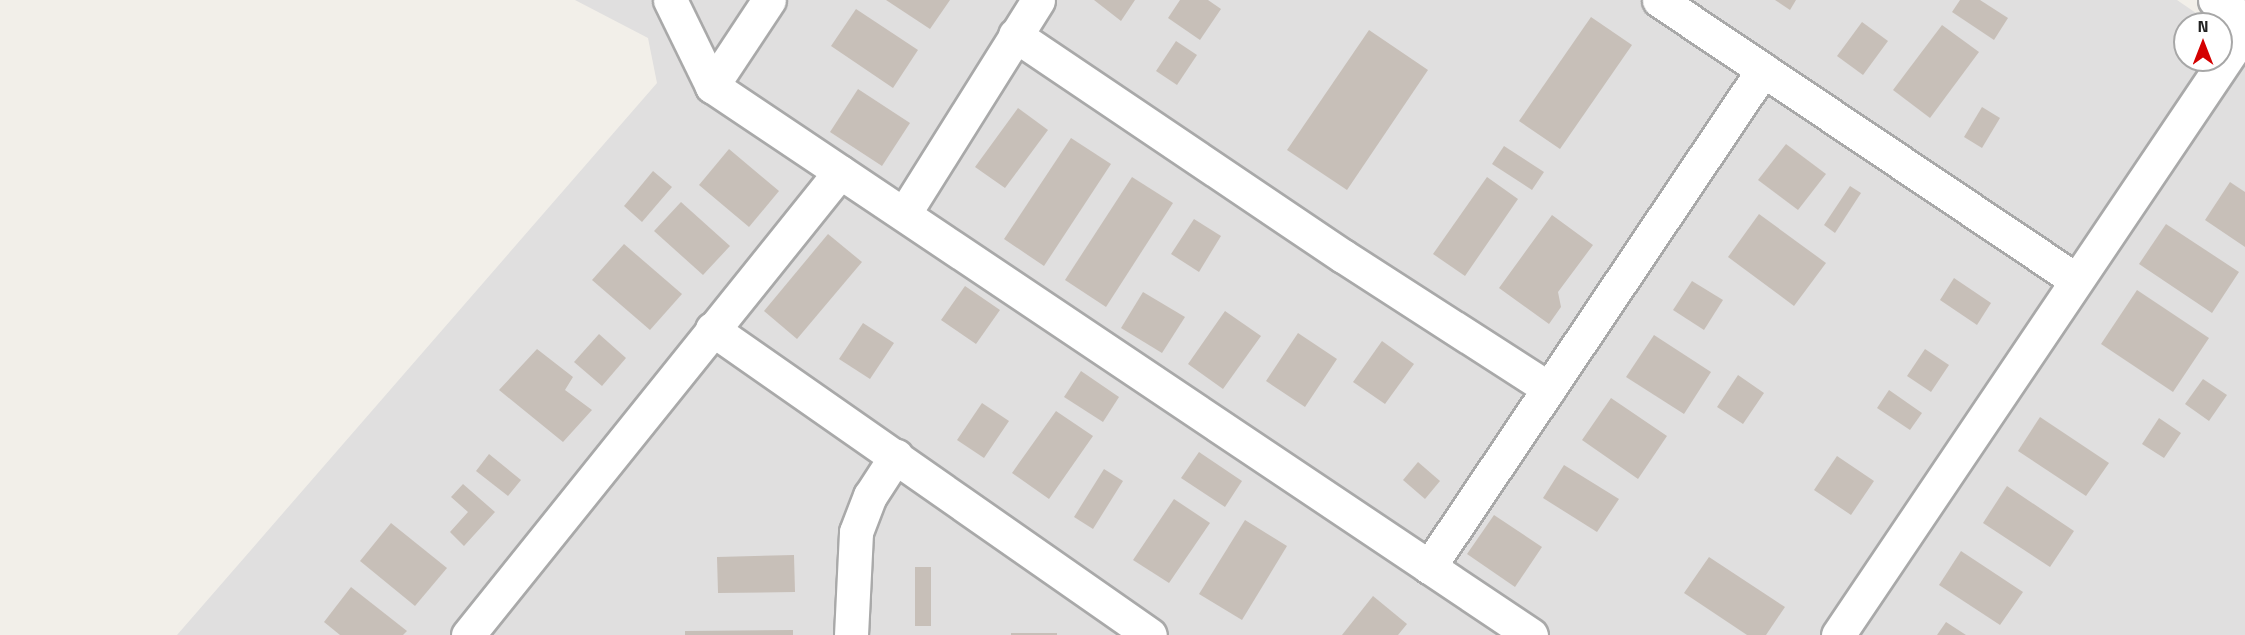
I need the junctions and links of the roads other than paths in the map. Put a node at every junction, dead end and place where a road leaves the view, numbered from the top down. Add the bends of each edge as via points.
1 (670, 0) edge
2 (769, 0) edge
3 (1038, 0) edge
4 (1659, 0) edge
5 (2215, 0) edge
6 (2245, 20) edge
7 (2245, 31) edge
8 (1015, 35) junction
9 (1763, 70) junction
10 (712, 86) junction
11 (840, 172) junction
12 (904, 214) junction
13 (2076, 280) junction
14 (712, 329) junction
15 (1549, 389) junction
16 (896, 456) junction
17 (1429, 567) junction
18 (468, 635) edge
19 (851, 635) edge
20 (1150, 635) edge
21 (1531, 635) edge
22 (1838, 635) edge

1 - 10 street
2 - 10 street
3 - 8 street
4 - 9 street
5 - 6 street
7 - 13 street
8 - 12 street
8 - 15 street
9 - 13 street
9 - 15 street
10 - 11 street
11 - 12 street
11 - 14 street
12 - 17 street
13 - 22 street
14 - 16 street
14 - 18 street
15 - 17 street
16 - 19 street via 870,496 856,532
16 - 20 street
17 - 21 street

